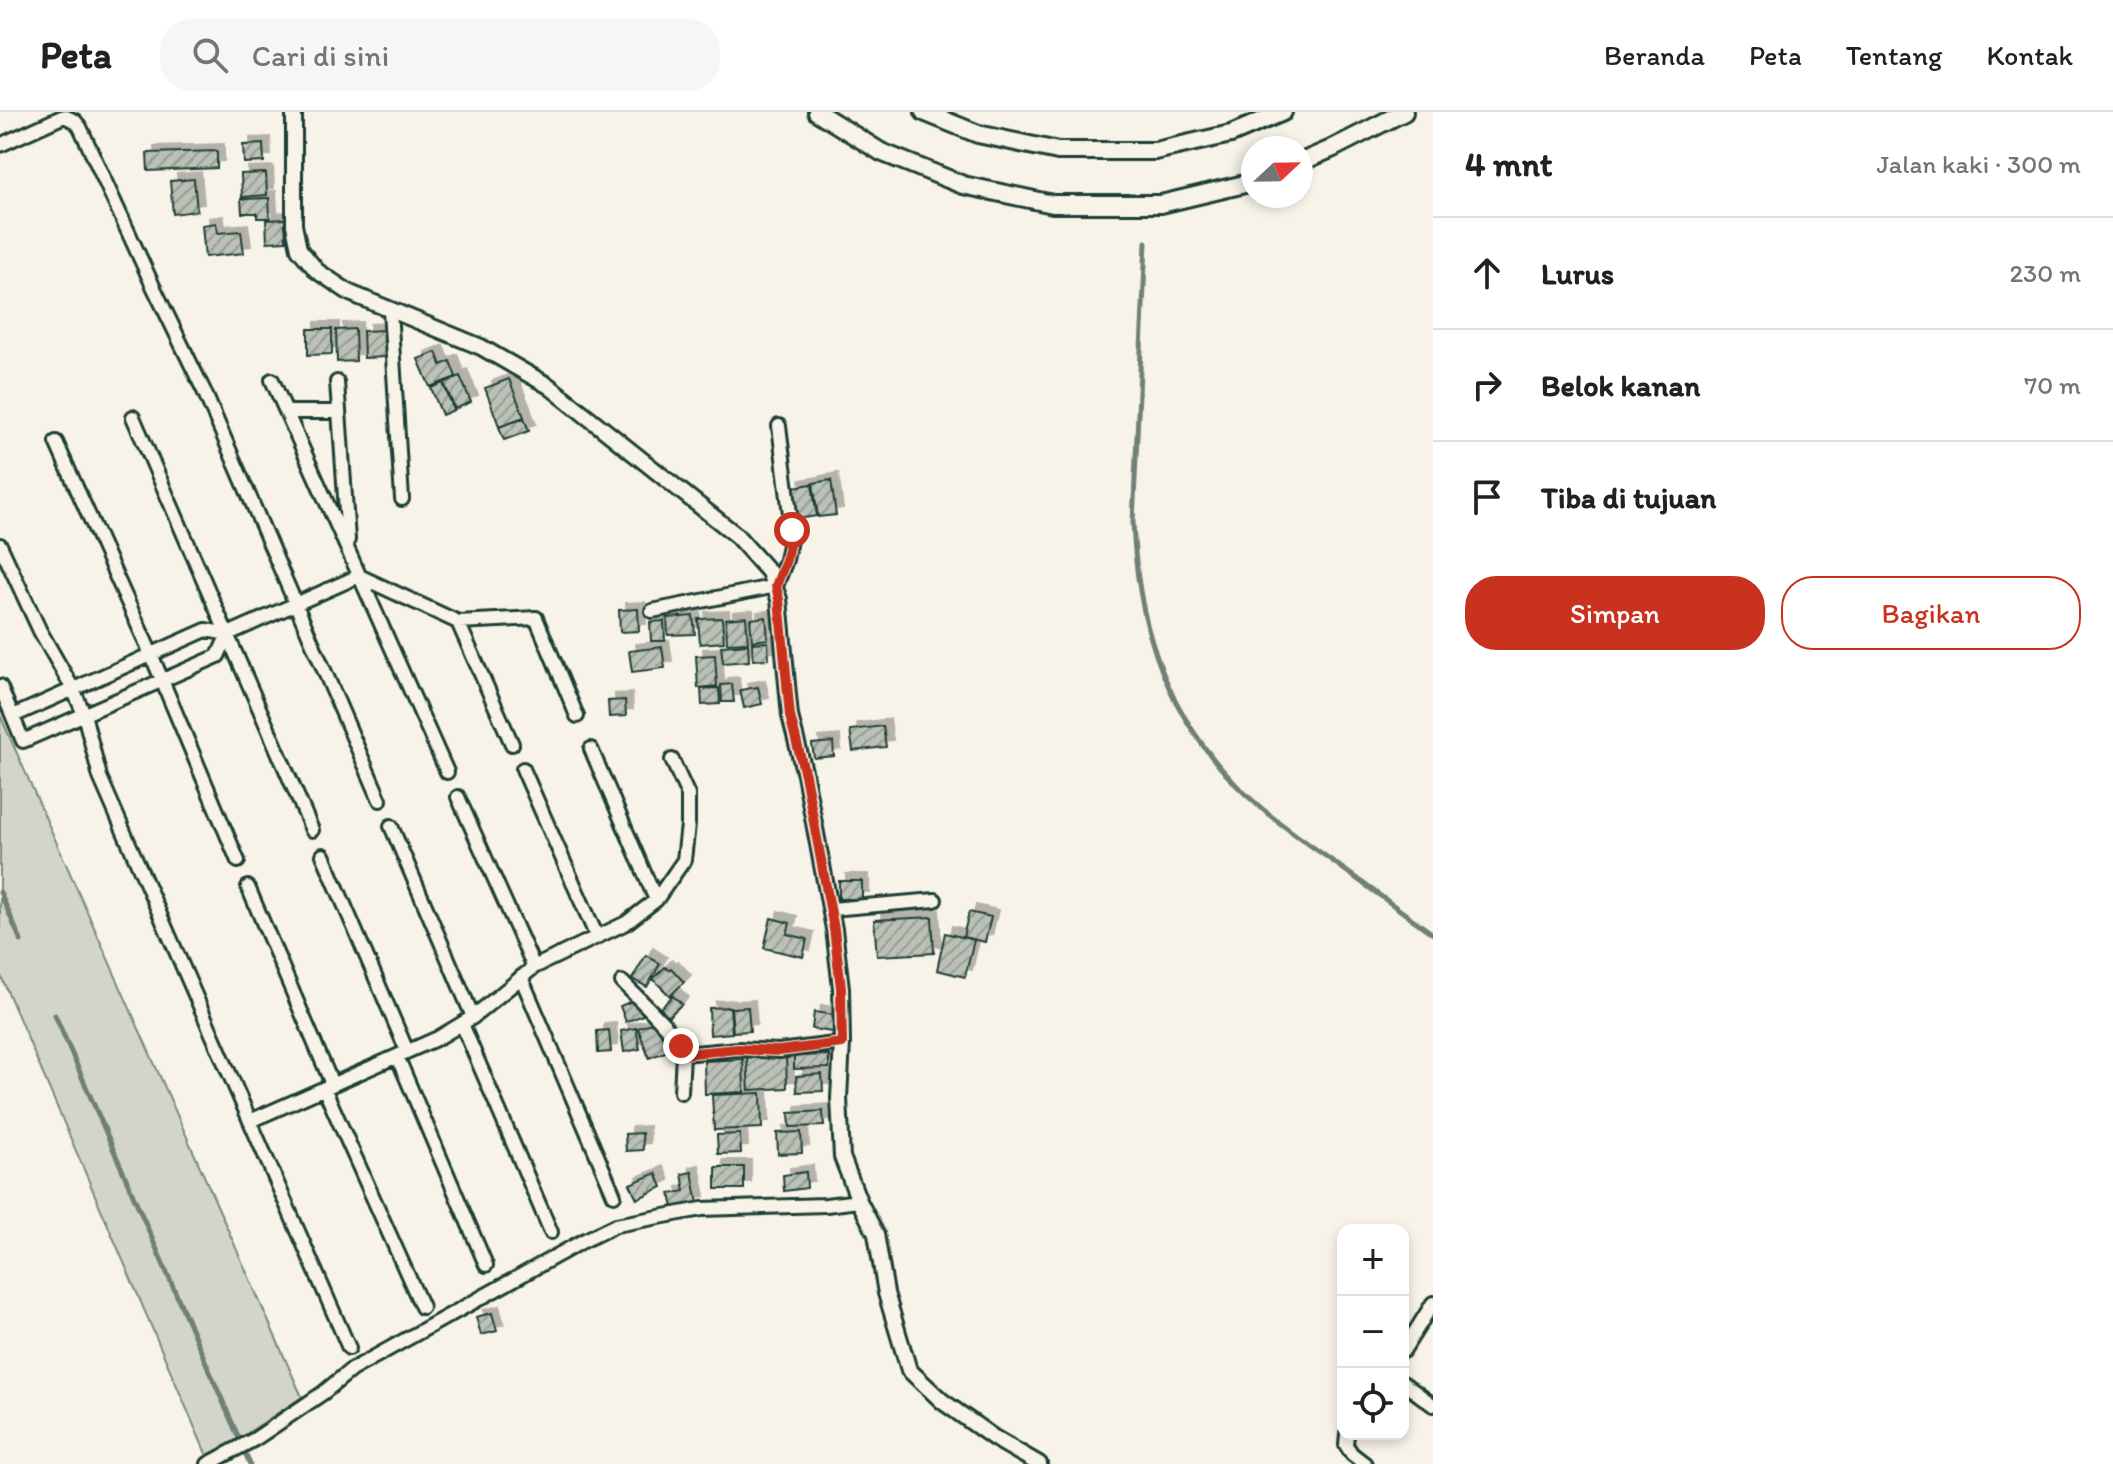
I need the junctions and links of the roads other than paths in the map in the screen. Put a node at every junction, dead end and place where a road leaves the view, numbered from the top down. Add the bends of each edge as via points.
1 (294, 112) edge
2 (817, 112) edge
3 (924, 112) edge
4 (1283, 112) edge
5 (1404, 112) edge
6 (0, 145) edge
7 (1313, 157) edge
8 (1241, 185) edge
9 (390, 310) junction
10 (272, 380) dead end
11 (337, 382) dead end
12 (286, 412) junction
13 (339, 412) junction
14 (133, 417) dead end
15 (779, 426) dead end
16 (56, 442) dead end
17 (402, 499) dead end
18 (0, 545) edge
19 (348, 552) junction
20 (359, 576) junction
21 (776, 586) junction
22 (296, 605) junction
23 (652, 611) dead end
24 (458, 622) junction
25 (228, 634) junction
26 (151, 654) junction
27 (162, 681) junction
28 (0, 686) edge
29 (73, 689) junction
30 (84, 714) junction
31 (13, 716) junction
32 (577, 716) dead end
33 (512, 744) dead end
34 (591, 749) dead end
35 (672, 760) dead end
36 (523, 769) dead end
37 (447, 772) dead end
38 (458, 797) dead end
39 (380, 800) dead end
40 (391, 826) dead end
41 (312, 830) dead end
42 (323, 855) dead end
43 (238, 861) dead end
44 (248, 887) dead end
45 (656, 900) junction
46 (935, 900) dead end
47 (831, 909) junction
48 (597, 937) junction
49 (534, 967) junction
50 (521, 977) junction
51 (622, 982) dead end
52 (468, 1020) junction
53 (842, 1043) junction
54 (402, 1054) junction
55 (683, 1054) junction
56 (328, 1086) junction
57 (681, 1092) dead end
58 (250, 1121) junction
59 (614, 1195) dead end
60 (859, 1201) junction
61 (551, 1232) dead end
62 (486, 1265) dead end
63 (1433, 1303) edge
64 (422, 1307) dead end
65 (1409, 1341) edge
66 (349, 1348) dead end
67 (1409, 1387) edge
68 (1433, 1405) edge
69 (1346, 1440) edge
70 (211, 1463) edge
71 (1039, 1464) edge
72 (1365, 1464) edge

1 - 9 street via 294,225 299,249 317,271
2 - 8 main road via 881,152 963,185 1053,204 1161,204
3 - 4 main road via 978,134 1058,151 1155,151 1231,134
5 - 7 main road
6 - 22 street via 64,116 80,127 204,391
9 - 17 street
9 - 21 street via 481,347 549,386 735,534
10 - 12 street
11 - 13 street
12 - 13 street
12 - 19 street
13 - 19 street
14 - 25 street
15 - 21 street via 792,530
16 - 26 street
18 - 29 street
19 - 20 street
20 - 22 street
20 - 24 street
20 - 37 street
21 - 23 street
21 - 47 street via 790,716
22 - 25 street
22 - 39 street
24 - 32 street via 536,618
24 - 33 street
25 - 26 street via 206,630
25 - 27 street via 218,656
25 - 41 street
26 - 27 street
26 - 29 street
27 - 30 street
27 - 43 street
28 - 31 street
29 - 30 street
29 - 31 street
30 - 31 street via 23,741
30 - 58 street via 100,777
34 - 45 street
35 - 45 street via 688,795 688,825 684,860
36 - 48 street
38 - 49 street
40 - 52 street
42 - 54 street
44 - 56 street
45 - 48 street
46 - 47 street
47 - 53 street
48 - 49 street
49 - 50 street
50 - 52 street
50 - 59 street
51 - 55 street via 663,1024
52 - 54 street
52 - 61 street
53 - 55 street
53 - 60 street via 842,1157
54 - 56 street
54 - 62 street
55 - 57 street
56 - 58 street
56 - 64 street
58 - 66 street
60 - 70 street via 702,1209 616,1225 351,1370 255,1439
60 - 71 street via 876,1234 886,1293 909,1370 942,1401
63 - 65 street
67 - 68 street
69 - 72 street via 1352,1454

